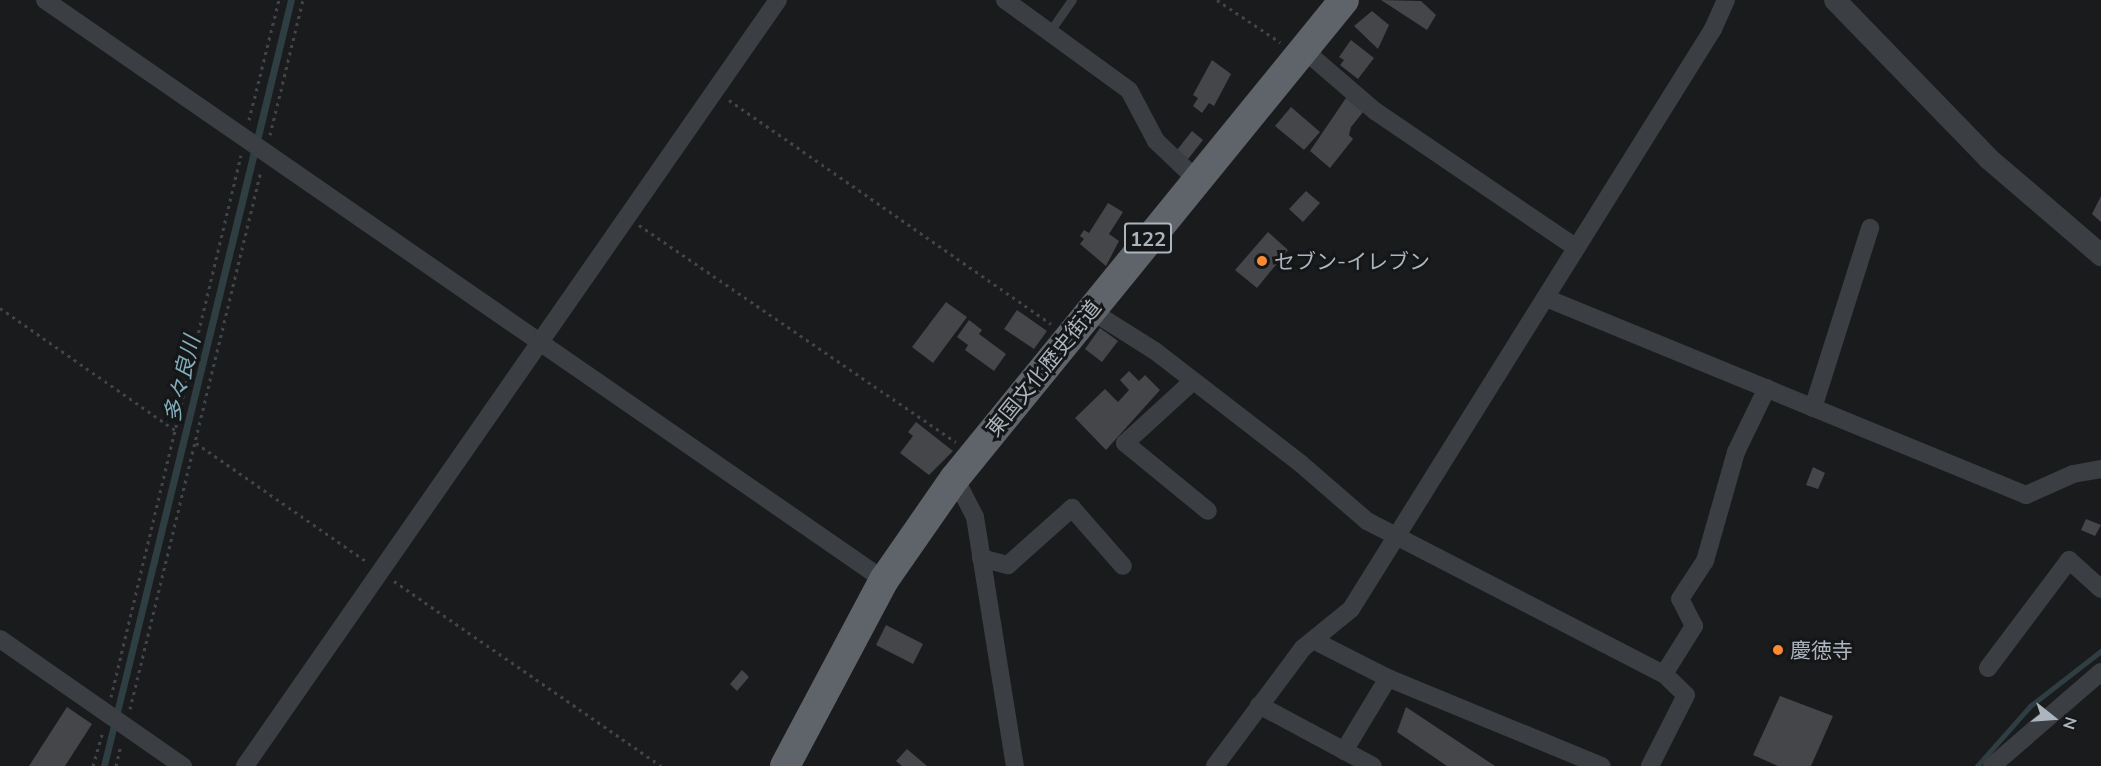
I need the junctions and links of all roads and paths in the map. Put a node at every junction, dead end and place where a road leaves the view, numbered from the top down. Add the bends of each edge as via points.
1 (45, 0) edge
2 (279, 0) edge
3 (303, 0) edge
4 (778, 0) edge
5 (1005, 0) edge
6 (1072, 0) edge
7 (1217, 0) edge
8 (1344, 0) edge
9 (1726, 0) edge
10 (1835, 0) edge
11 (1050, 31) junction
12 (1302, 53) junction
13 (716, 91) junction
14 (244, 140) junction
15 (265, 156) junction
16 (1196, 178) junction
17 (626, 216) junction
18 (1870, 228) dead end
19 (1575, 247) junction
20 (2101, 255) edge
21 (1546, 298) junction
22 (0, 308) edge
23 (1090, 310) junction
24 (1068, 335) junction
25 (539, 341) junction
26 (1193, 381) junction
27 (1767, 388) junction
28 (1814, 408) junction
29 (175, 430) junction
30 (196, 443) junction
31 (974, 454) junction
32 (2101, 469) edge
33 (955, 478) junction
34 (1208, 512) dead end
35 (1394, 534) junction
36 (981, 558) junction
37 (1123, 566) dead end
38 (380, 571) junction
39 (884, 580) junction
40 (2101, 589) edge
41 (0, 639) edge
42 (1313, 640) junction
43 (1988, 668) dead end
44 (2101, 672) edge
45 (1664, 674) junction
46 (1388, 678) junction
47 (1258, 705) junction
48 (106, 715) junction
49 (125, 728) junction
50 (1344, 751) junction
51 (93, 766) edge
52 (116, 766) edge
53 (183, 766) edge
54 (245, 766) edge
55 (661, 766) edge
56 (785, 766) edge
57 (1015, 766) edge
58 (1215, 766) edge
59 (1373, 766) edge
60 (1602, 766) edge
61 (1650, 766) edge
62 (1992, 766) edge

1 - 14 street
2 - 14 path
3 - 15 path
4 - 13 street
5 - 11 street
6 - 11 lane
7 - 12 path
8 - 12 highway, 東国文化歴史街道 / 122
9 - 19 street via 1713,29
10 - 20 street via 1989,159
11 - 16 street via 1129,90 1156,141
12 - 16 highway, 東国文化歴史街道 / 122
12 - 19 street via 1375,111
13 - 17 street
13 - 24 path
14 - 15 street
14 - 29 path
15 - 25 street
15 - 30 path
16 - 23 highway, 東国文化歴史街道 / 122
17 - 25 street
17 - 31 path
18 - 28 street
19 - 21 street
21 - 27 street
21 - 35 street
22 - 29 path
23 - 24 highway, 東国文化歴史街道 / 122
23 - 26 street
24 - 31 highway, 東国文化歴史街道 / 122
25 - 38 street
25 - 39 street
26 - 34 street via 1125,443
26 - 35 street via 1367,521
27 - 28 street
27 - 45 street via 1736,452 1705,561 1680,599 1694,626
28 - 32 street via 2026,495 2073,474
29 - 48 path
30 - 38 path
30 - 49 path
31 - 33 highway, 東国文化歴史街道 / 122
33 - 36 street via 975,517
33 - 39 highway, 東国文化歴史街道 / 122
35 - 42 street via 1350,609
35 - 45 street
36 - 37 street via 1008,566 1072,508
36 - 57 street
38 - 54 street
38 - 55 path
39 - 56 highway, 東国文化歴史街道 / 122
40 - 43 street via 2069,560
41 - 48 street
42 - 46 street
42 - 47 street
44 - 62 street
45 - 61 street via 1686,695
46 - 50 street
46 - 60 street
47 - 50 street
47 - 58 street
48 - 49 street
48 - 51 path
49 - 52 path
49 - 53 street
50 - 59 street

